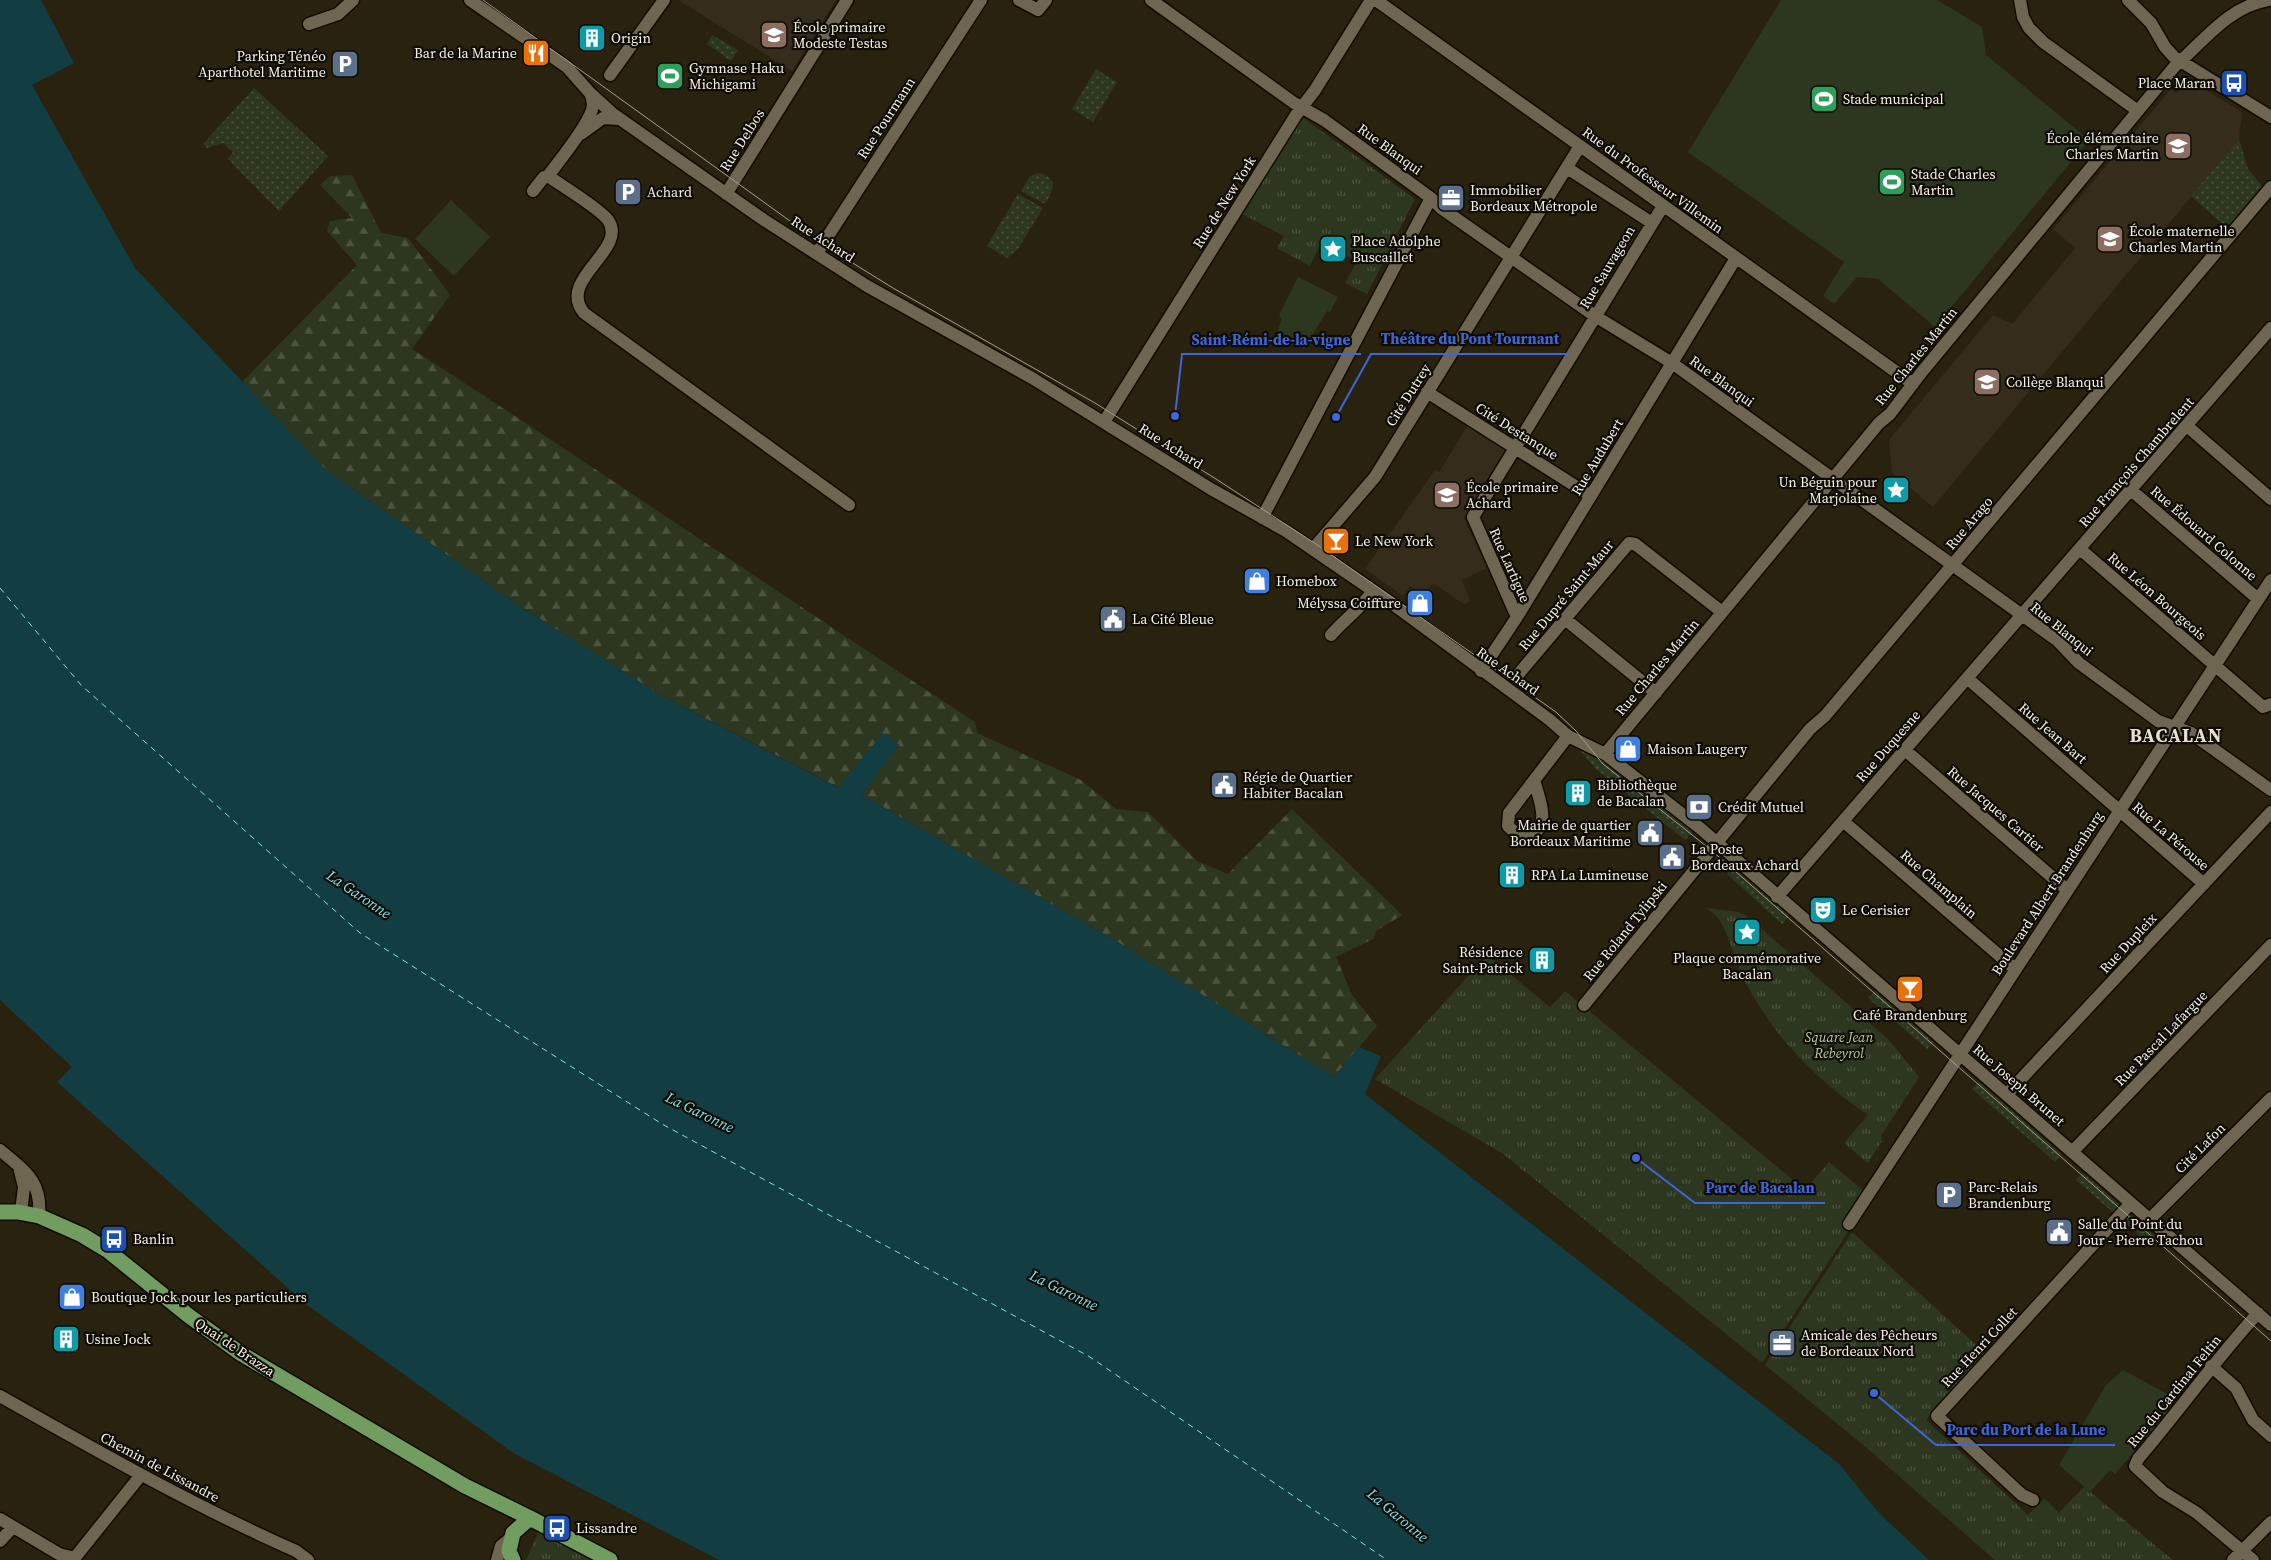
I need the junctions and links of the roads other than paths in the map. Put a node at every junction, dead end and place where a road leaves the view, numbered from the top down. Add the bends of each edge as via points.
1 (353, 0) edge
2 (470, 0) edge
3 (664, 0) edge
4 (846, 0) edge
5 (981, 0) edge
6 (1019, 0) edge
7 (1046, 0) edge
8 (1151, 0) edge
9 (1371, 0) edge
10 (1376, 0) edge
11 (2020, 0) edge
12 (2128, 0) edge
13 (2268, 0) edge
14 (309, 24) dead end
15 (2181, 61) junction
16 (610, 75) dead end
17 (590, 94) junction
18 (1301, 107) junction
19 (2138, 111) junction
20 (2271, 117) edge
21 (621, 120) junction
22 (577, 136) junction
23 (1580, 146) junction
24 (1567, 168) junction
25 (548, 176) junction
26 (2271, 187) edge
27 (533, 191) dead end
28 (726, 194) junction
29 (1432, 198) junction
30 (1663, 206) junction
31 (1652, 223) junction
32 (817, 253) junction
33 (1510, 257) junction
34 (1736, 258) junction
35 (1595, 316) junction
36 (2271, 328) edge
37 (1672, 363) junction
38 (1913, 384) junction
39 (1428, 392) junction
40 (1104, 422) junction
41 (2187, 426) junction
42 (1515, 447) junction
43 (1833, 479) junction
44 (2131, 490) junction
45 (1591, 496) junction
46 (2271, 499) edge
47 (848, 505) dead end
48 (1262, 518) junction
49 (1313, 548) junction
50 (2080, 549) junction
51 (1953, 566) junction
52 (2271, 580) edge
53 (1373, 591) junction
54 (2258, 598) junction
55 (1722, 612) junction
56 (2022, 615) junction
57 (1517, 617) junction
58 (1565, 619) junction
59 (1330, 636) dead end
60 (2215, 665) junction
61 (1482, 671) junction
62 (1516, 678) dead end
63 (1967, 678) junction
64 (1656, 693) junction
65 (2271, 704) edge
66 (2175, 726) junction
67 (1568, 736) junction
68 (1905, 750) junction
69 (1605, 754) junction
70 (1534, 780) dead end
71 (2271, 790) edge
72 (2119, 811) junction
73 (2271, 812) edge
74 (1843, 821) junction
75 (1717, 843) junction
76 (1746, 870) joint
77 (1689, 877) joint
78 (2204, 884) junction
79 (2067, 890) junction
80 (1777, 897) junction
81 (2271, 945) edge
82 (2016, 969) junction
83 (1584, 1005) dead end
84 (1960, 1054) junction
85 (2007, 1094) junction
86 (2271, 1098) edge
87 (0, 1150) edge
88 (2073, 1150) junction
89 (19, 1167) junction
90 (2131, 1204) junction
91 (0, 1212) edge
92 (21, 1212) junction
93 (39, 1216) junction
94 (2150, 1220) junction
95 (1849, 1224) dead end
96 (2258, 1314) junction
97 (2271, 1325) edge
98 (2211, 1366) junction
99 (0, 1396) edge
100 (2271, 1436) edge
101 (141, 1475) junction
102 (487, 1497) junction
103 (2034, 1500) dead end
104 (530, 1518) junction
105 (0, 1519) edge
106 (2271, 1522) edge
107 (13, 1527) junction
108 (512, 1535) junction
109 (0, 1541) edge
110 (2237, 1556) edge
111 (74, 1559) edge
112 (308, 1560) edge
113 (497, 1560) edge
114 (513, 1560) edge
115 (610, 1560) edge
116 (2253, 1560) edge

1 - 14 street via 338,14
2 - 17 street, Rue Achard via 567,67
3 - 16 street
4 - 28 street, Rue Delbos
5 - 32 street, Rue Pourmann
6 - 7 street via 1038,10
8 - 18 street, Rue Blanqui
9 - 18 street, Rue de New York
10 - 23 street, Rue du Professeur Villemin
11 - 19 street via 2023,18 2043,42
12 - 15 street via 2151,23 2165,47
13 - 15 street, Rue Charles Martin via 2243,9 2222,22
15 - 19 street, Rue Charles Martin
15 - 20 street
17 - 21 street, Rue Achard
17 - 22 street via 592,108
18 - 29 street, Rue Blanqui
18 - 40 street, Rue de New York
19 - 38 street, Rue Charles Martin
21 - 22 street via 604,118
21 - 28 street, Rue Achard
22 - 25 street
23 - 24 street, Cité Dutrey
23 - 30 street, Rue du Professeur Villemin
24 - 31 street
24 - 33 street, Cité Dutrey
25 - 27 street
25 - 47 street via 603,215 610,224 609,242 580,285 578,301 584,313
26 - 51 street, Rue Arago
28 - 32 street, Rue Achard
29 - 33 street, Rue Blanqui via 1441,208
29 - 48 street
30 - 31 street, Rue Sauvageon
30 - 34 street, Rue du Professeur Villemin
31 - 35 street, Rue Sauvageon
32 - 40 street, Rue Achard via 888,298
33 - 35 street, Rue Blanqui
33 - 39 street, Cité Dutrey
34 - 37 street, Rue Audubert
34 - 38 street, Rue du Professeur Villemin
35 - 37 street, Rue Blanqui
35 - 42 street, Rue Sauvageon
36 - 41 street, Rue François Chambrelent
37 - 43 street, Rue Blanqui
37 - 45 street, Rue Audubert
38 - 43 street, Rue Charles Martin
39 - 42 street, Cité Destanque
39 - 49 street, Cité Dutrey via 1375,477
40 - 48 street, Rue Achard
41 - 44 street, Rue François Chambrelent
41 - 46 street
42 - 45 street, Cité Destanque
42 - 57 street, Rue Lartigue via 1472,516
43 - 51 street, Rue Blanqui
43 - 55 street, Rue Charles Martin
44 - 50 street, Rue François Chambrelent
44 - 54 street, Rue Édouard Colonne
45 - 57 street, Rue Audubert
48 - 49 street, Rue Achard
49 - 53 street, Rue Achard
50 - 56 street, Rue François Chambrelent
50 - 60 street, Rue Léon Bourgeois
51 - 56 street, Rue Blanqui
51 - 75 street, Rue Arago via 1826,716 1810,729
52 - 54 street, Boulevard Albert Brandenburg
53 - 59 street
53 - 61 street, Rue Achard
54 - 60 street, Boulevard Albert Brandenburg
55 - 58 street, Rue Dupré Saint-Maur via 1635,544 1628,543
55 - 64 street, Rue Charles Martin
56 - 63 street, Rue Duquesne
56 - 66 street, Rue Blanqui via 2058,641 2087,669 2158,721
57 - 61 street, Rue Audubert
58 - 62 street, Rue Dupré Saint-Maur
58 - 64 street
60 - 65 street, Rue Léon Bourgeois via 2263,707
60 - 66 street, Boulevard Albert Brandenburg
61 - 67 street, Rue Achard
63 - 68 street, Rue Duquesne
63 - 72 street, Rue Jean Bart
64 - 69 street, Rue Charles Martin
66 - 71 street, Rue Blanqui via 2191,733
66 - 72 street, Boulevard Albert Brandenburg
67 - 69 street, Rue Achard
67 - 70 street
68 - 74 street, Rue Duquesne
68 - 79 street, Rue Jacques Cartier
69 - 75 street, Rue Achard
72 - 78 street, Rue La Pérouse
72 - 79 street, Boulevard Albert Brandenburg
73 - 78 street, Rue Dupleix
74 - 80 street, Rue Duquesne
74 - 82 street, Rue Champlain
75 - 76 street, Rue Achard
75 - 77 street, Rue Arago
76 - 80 street, Rue Joseph Brunet
77 - 83 street, Rue Roland Tylipski
78 - 85 street, Rue Dupleix
79 - 82 street, Boulevard Albert Brandenburg
80 - 84 street, Rue Joseph Brunet
81 - 88 street, Rue Pascal Lafargue
82 - 84 street, Boulevard Albert Brandenburg
84 - 85 street, Rue Joseph Brunet
84 - 95 street, Boulevard Albert Brandenburg
85 - 88 street, Rue Joseph Brunet
86 - 94 street, Cité Lafon
87 - 89 street
88 - 90 street, Rue Joseph Brunet
89 - 92 street via 24,1187
89 - 93 street via 28,1173 38,1190
90 - 94 street, Rue Joseph Brunet
90 - 103 street, Rue Henri Collet via 1937,1416 2022,1495
91 - 92 main road, Quai de Brazza
92 - 93 main road, Quai de Brazza
93 - 102 main road, Quai de Brazza via 108,1250 188,1316 240,1353
94 - 96 street, Rue Joseph Brunet
96 - 97 street, Rue Joseph Brunet
96 - 98 street, Rue du Cardinal Feltin
98 - 100 street via 2236,1388 2253,1420
98 - 110 street, Rue du Cardinal Feltin via 2135,1466 2163,1492 2197,1513
99 - 101 street, Chemin de Lissandre
101 - 111 street
101 - 112 street, Chemin de Lissandre via 296,1551
102 - 104 main road, Quai de Brazza
102 - 108 main road, Quai de Brazza via 508,1516
104 - 108 main road
104 - 115 main road, Quai de Brazza
105 - 107 street
106 - 110 street
107 - 109 street
107 - 111 street via 59,1554
108 - 113 street via 501,1546
108 - 114 main road, Quai de Brazza via 509,1551
110 - 116 street, Rue du Cardinal Feltin

